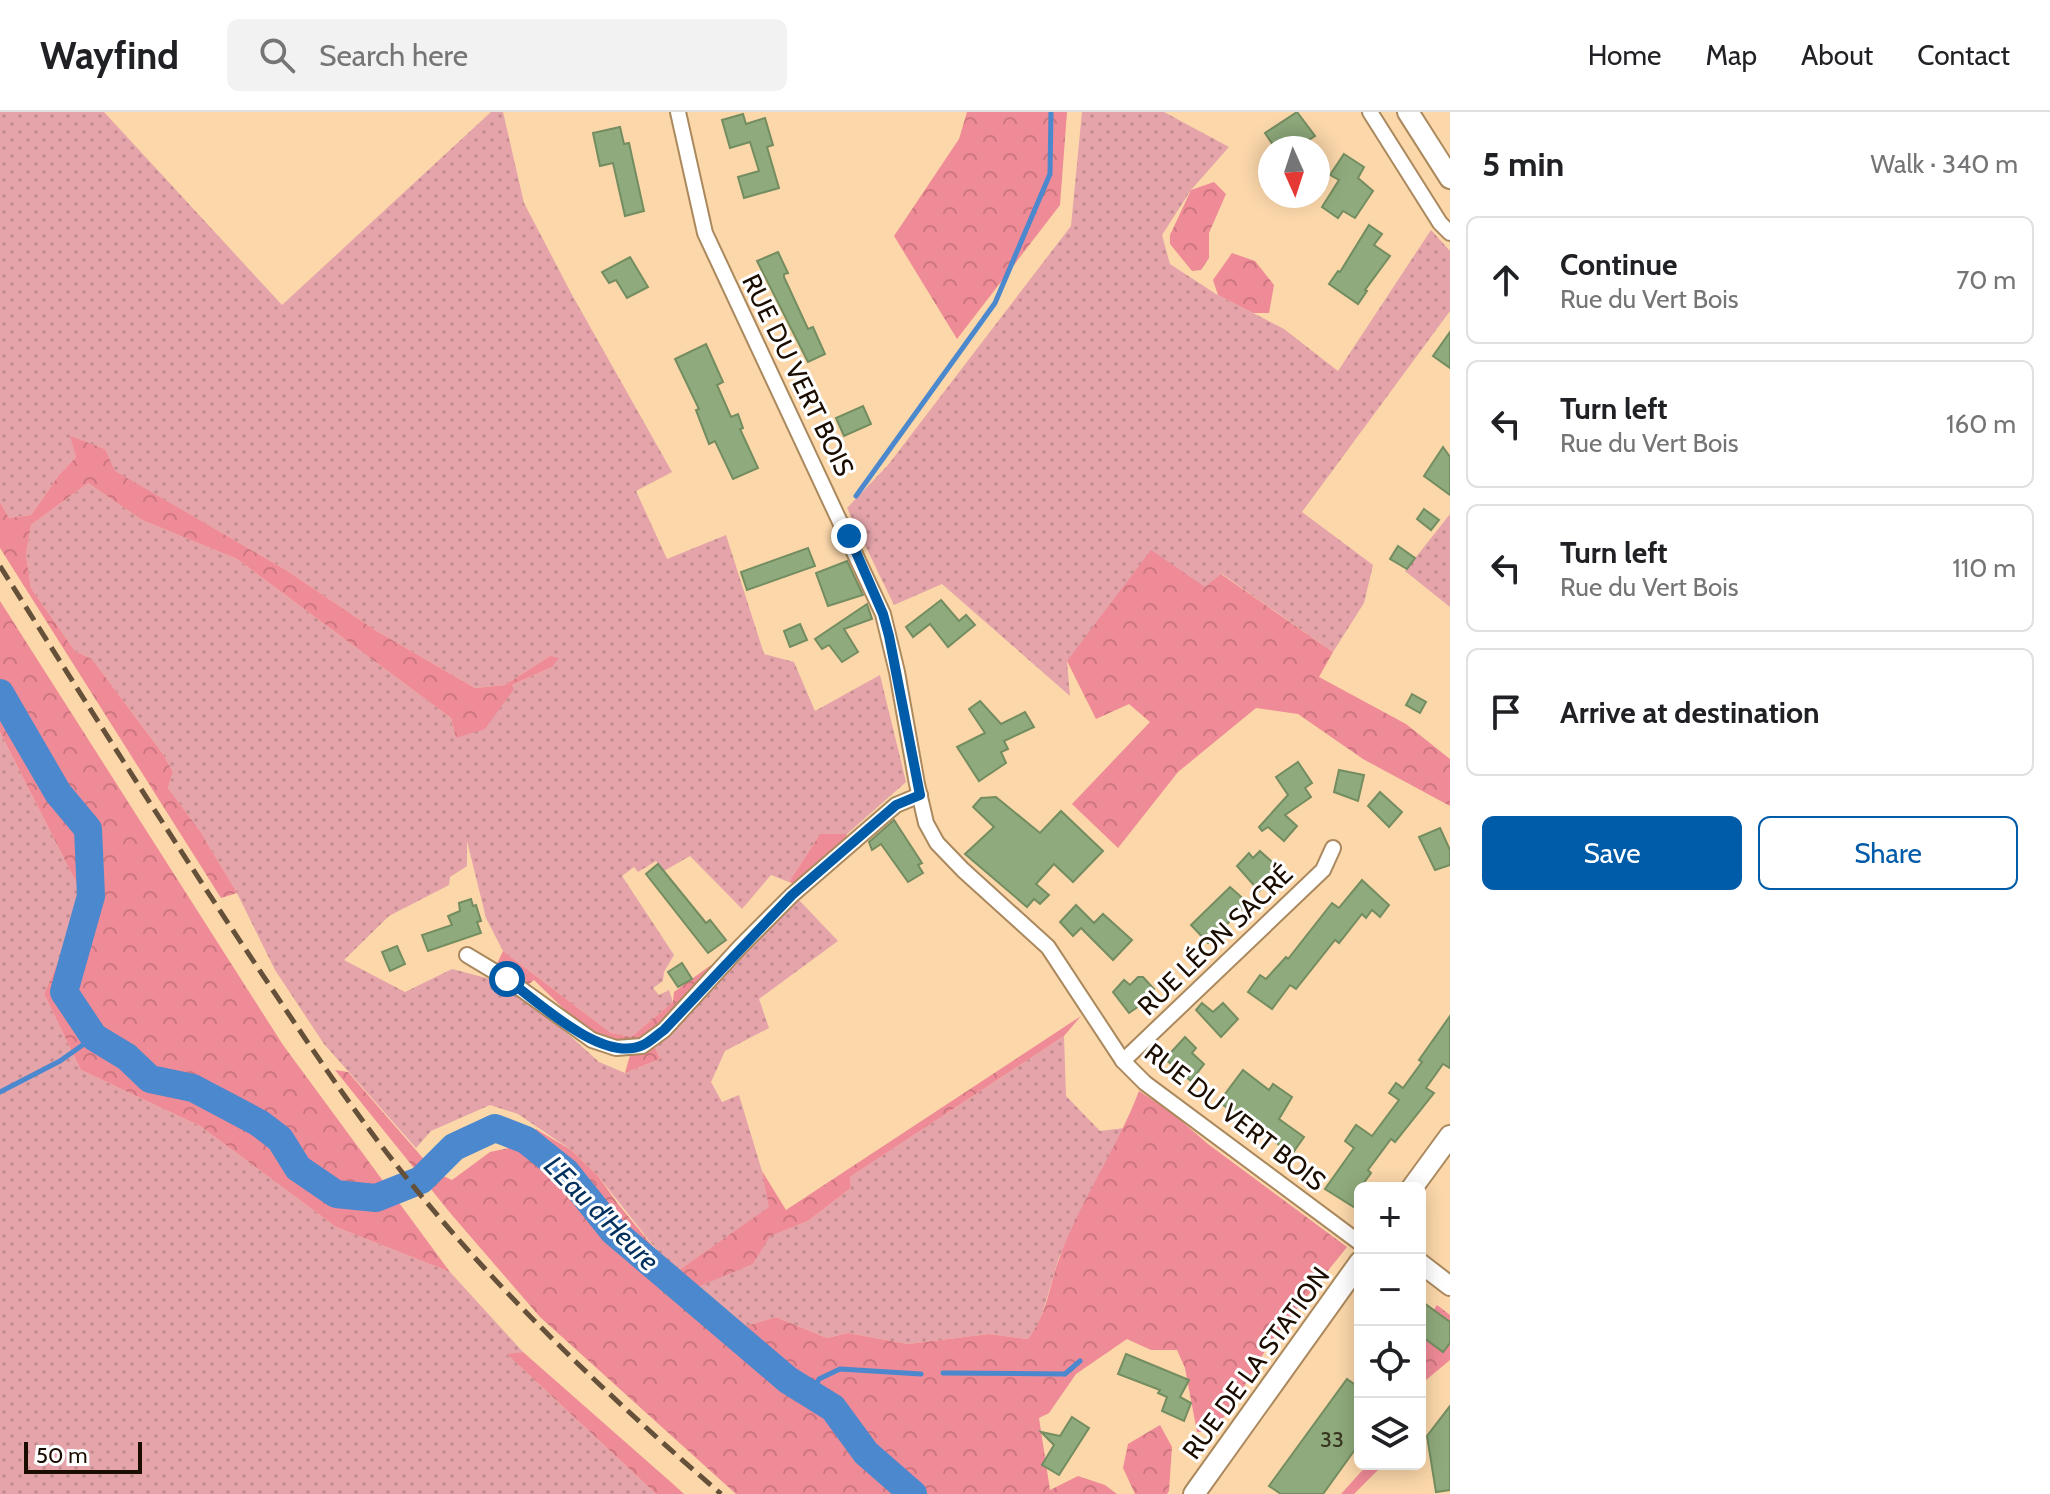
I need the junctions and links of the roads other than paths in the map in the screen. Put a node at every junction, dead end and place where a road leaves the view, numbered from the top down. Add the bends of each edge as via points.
1 (678, 112) edge
2 (1370, 112) edge
3 (1408, 112) edge
4 (1450, 178) edge
5 (1450, 233) edge
6 (920, 795) junction
7 (1333, 848) dead end
8 (467, 955) dead end
9 (1123, 1061) junction
10 (1450, 1136) edge
11 (1416, 1182) edge
12 (1354, 1239) edge
13 (1426, 1268) edge
14 (1354, 1270) edge
15 (1450, 1286) edge
16 (1194, 1494) edge

1 - 6 street, RUE DU VERT BOIS via 705,233 883,614
2 - 5 street
3 - 4 main road
6 - 8 street via 896,805 792,895 664,1030 642,1046 616,1048 592,1040
6 - 9 street, RUE DU VERT BOIS via 937,843 1048,947
7 - 9 street, RUE LÉON SACRÉ via 1323,870
9 - 12 street, RUE DU VERT BOIS via 1145,1083
10 - 11 main road
13 - 15 main road
14 - 16 main road, RUE DE LA STATION

